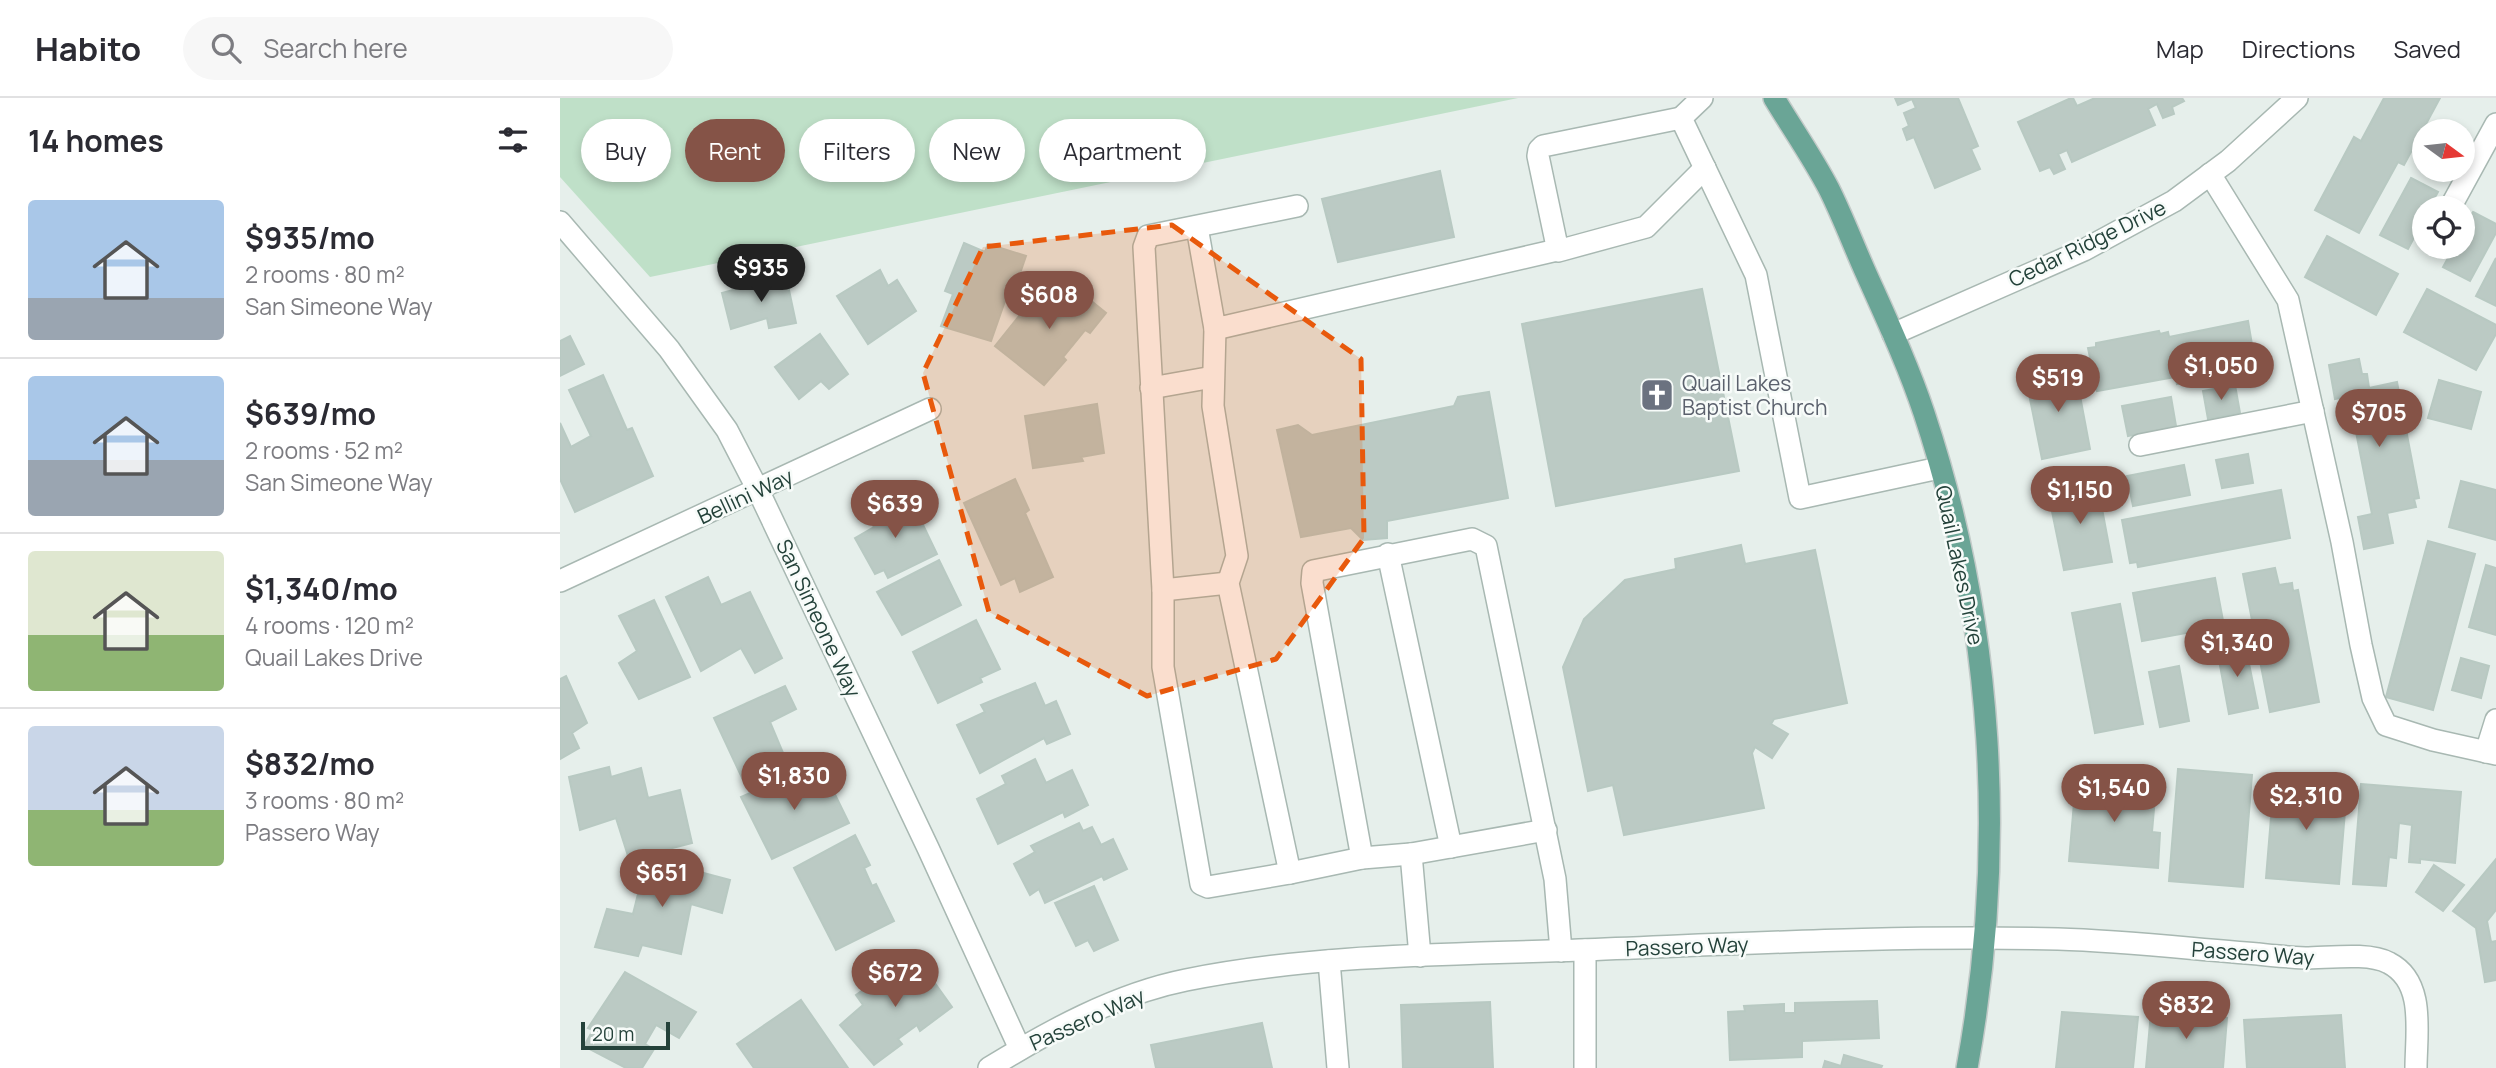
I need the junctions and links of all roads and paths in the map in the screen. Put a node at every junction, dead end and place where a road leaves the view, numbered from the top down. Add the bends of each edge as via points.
1 (1702, 98) edge
2 (1774, 98) edge
3 (2297, 98) edge
4 (1681, 118) junction
5 (2496, 124) edge
6 (1705, 168) junction
7 (2210, 174) junction
8 (2457, 196) edge
9 (1297, 206) dead end
10 (560, 222) edge
11 (1197, 227) junction
12 (1557, 250) junction
13 (1215, 329) junction
14 (1893, 334) junction
15 (1213, 377) junction
16 (1151, 388) junction
17 (930, 409) dead end
18 (2313, 411) junction
19 (2140, 446) dead end
20 (1939, 468) junction
21 (758, 490) junction
22 (1388, 554) junction
23 (560, 581) edge
24 (1228, 583) junction
25 (1163, 590) junction
26 (2496, 720) edge
27 (2491, 753) edge
28 (1546, 830) junction
29 (1451, 847) junction
30 (1411, 855) junction
31 (1362, 858) junction
32 (1290, 873) junction
33 (1984, 940) junction
34 (1585, 950) junction
35 (1561, 951) junction
36 (1420, 956) junction
37 (1329, 961) junction
38 (1020, 1049) junction
39 (989, 1068) edge
40 (1338, 1068) edge
41 (1586, 1068) edge
42 (1967, 1068) edge
43 (2416, 1068) edge

1 - 4 street
2 - 14 main road, Quail Lakes Drive via 1828,188
3 - 7 street, Cedar Ridge Drive
4 - 6 street
4 - 12 street via 1539,150
5 - 8 street
6 - 12 street via 1646,228
6 - 20 street via 1756,275 1800,498
7 - 14 street, Cedar Ridge Drive via 2174,201 2084,250
7 - 18 street via 2288,300
9 - 11 street
10 - 21 street, San Simeone Way via 695,383 727,430
11 - 13 street
11 - 16 street via 1148,236 1144,247
12 - 13 street
13 - 15 street
14 - 20 main road, Quail Lakes Drive via 1924,413
15 - 16 street
15 - 24 street via 1213,406 1237,556
16 - 25 street
17 - 21 street, Bellini Way
18 - 19 street
18 - 27 street via 2373,698 2386,725
20 - 33 main road, Quail Lakes Drive via 1956,526 1975,625 1986,726 1990,864
21 - 23 street, Bellini Way
21 - 38 street, San Simeone Way
22 - 28 street via 1472,539 1486,546
22 - 29 street
22 - 31 street via 1313,571
24 - 25 street
24 - 32 street
25 - 32 street via 1163,667 1201,884 1208,887
26 - 27 street
28 - 29 street
28 - 35 street
29 - 30 street
30 - 31 street
30 - 36 street
31 - 32 street
33 - 34 street, Passero Way via 1896,938
33 - 42 main road, Quail Lakes Drive
33 - 43 street, Passero Way via 2059,939 2302,958 2377,958 2409,980 2416,1000
34 - 35 street, Passero Way
34 - 41 street
35 - 36 street, Passero Way
36 - 37 street, Passero Way
37 - 38 street, Passero Way via 1183,980 1096,1010
37 - 40 street
38 - 39 street, Passero Way

